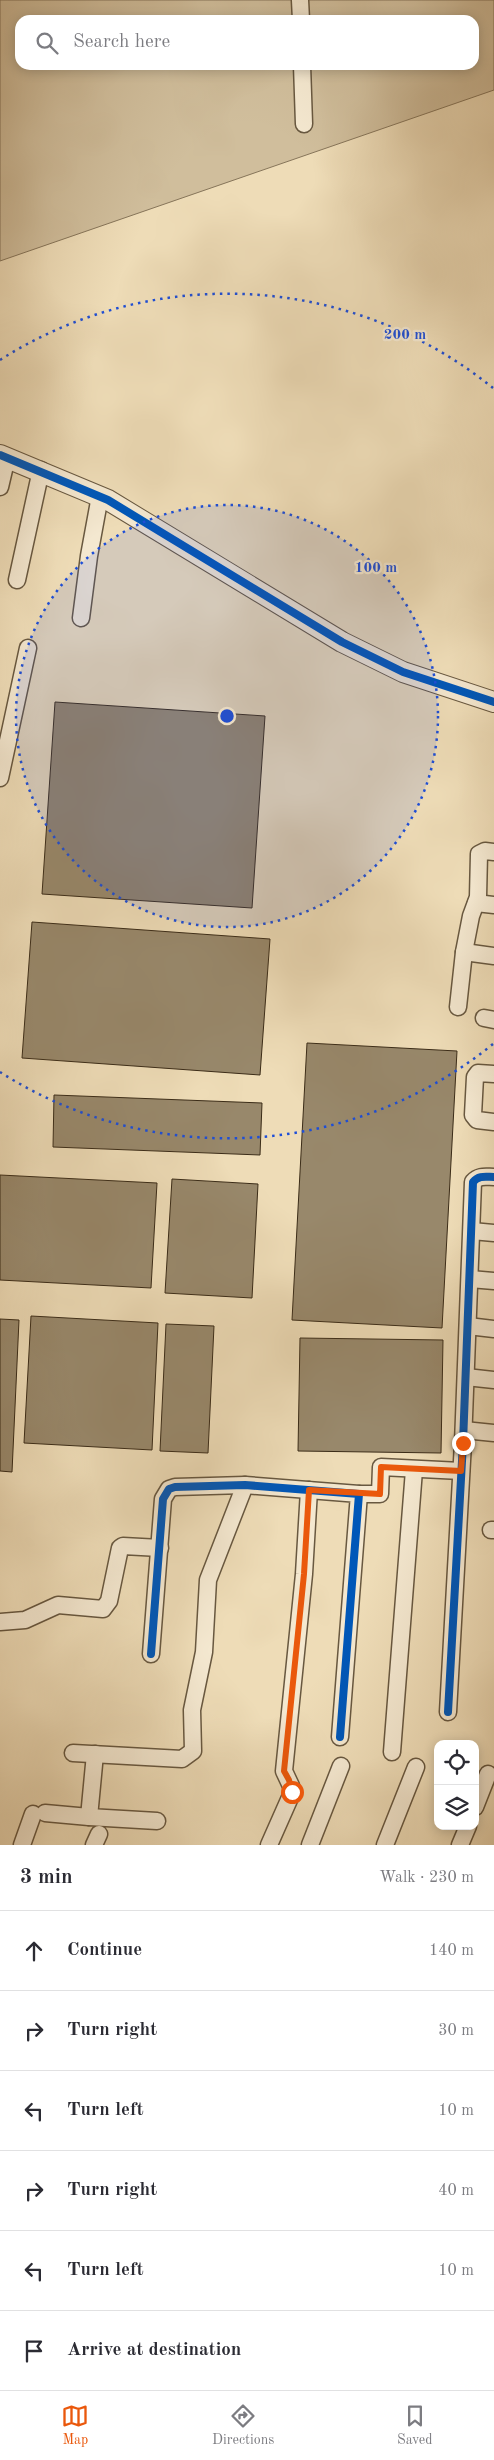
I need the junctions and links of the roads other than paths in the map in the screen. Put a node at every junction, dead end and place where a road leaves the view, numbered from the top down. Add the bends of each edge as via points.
1 (300, 0) edge
2 (301, 15) edge
3 (302, 70) edge
4 (304, 124) dead end
5 (3, 456) edge
6 (41, 470) junction
7 (0, 488) edge
8 (100, 496) junction
9 (17, 580) dead end
10 (81, 618) dead end
11 (28, 648) dead end
12 (494, 702) edge
13 (0, 778) edge
14 (494, 852) edge
15 (476, 903) junction
16 (494, 905) edge
17 (464, 952) junction
18 (494, 956) edge
19 (458, 1007) dead end
20 (494, 1074) edge
21 (494, 1122) edge
22 (494, 1178) edge
23 (472, 1231) junction
24 (494, 1233) edge
25 (470, 1278) junction
26 (494, 1281) edge
27 (468, 1326) junction
28 (494, 1329) edge
29 (466, 1377) junction
30 (494, 1380) edge
31 (464, 1430) junction
32 (494, 1433) edge
33 (414, 1470) junction
34 (461, 1471) junction
35 (245, 1485) junction
36 (309, 1490) junction
37 (360, 1494) junction
38 (160, 1548) junction
39 (0, 1622) edge
40 (151, 1654) dead end
41 (448, 1712) dead end
42 (340, 1737) dead end
43 (392, 1752) dead end
44 (72, 1753) dead end
45 (94, 1754) junction
46 (341, 1766) dead end
47 (416, 1767) dead end
48 (488, 1774) dead end
49 (479, 1797) edge
50 (89, 1817) junction
51 (157, 1821) dead end
52 (466, 1830) edge
53 (22, 1845) edge
54 (269, 1845) edge
55 (310, 1845) edge
56 (385, 1845) edge
57 (460, 1845) edge

1 - 2 street
3 - 4 street
5 - 6 street
5 - 7 street
6 - 8 street
6 - 9 street
8 - 10 street
8 - 12 street via 342,642 403,672
11 - 13 street
14 - 15 street via 479,854
15 - 16 street
15 - 17 street
17 - 18 street
17 - 19 street
20 - 21 street via 475,1077 473,1115 477,1120
22 - 23 street via 483,1176 473,1182
23 - 24 street
23 - 25 street
25 - 26 street
25 - 27 street
27 - 28 street
27 - 29 street
29 - 30 street
29 - 31 street
31 - 32 street
31 - 34 street
33 - 34 street
33 - 37 street via 381,1467 380,1494
33 - 43 street
34 - 41 street
35 - 36 street
35 - 38 street via 169,1489 163,1499
35 - 45 street via 208,1580 204,1652 192,1710 193,1750 182,1760
36 - 37 street
36 - 54 street via 284,1771 292,1792
37 - 42 street
38 - 39 street via 120,1548 109,1601 103,1609 58,1605 25,1620
38 - 40 street
44 - 45 street
45 - 50 street
46 - 55 street
47 - 56 street
48 - 49 street
50 - 51 street
50 - 53 street via 40,1814
52 - 57 street

